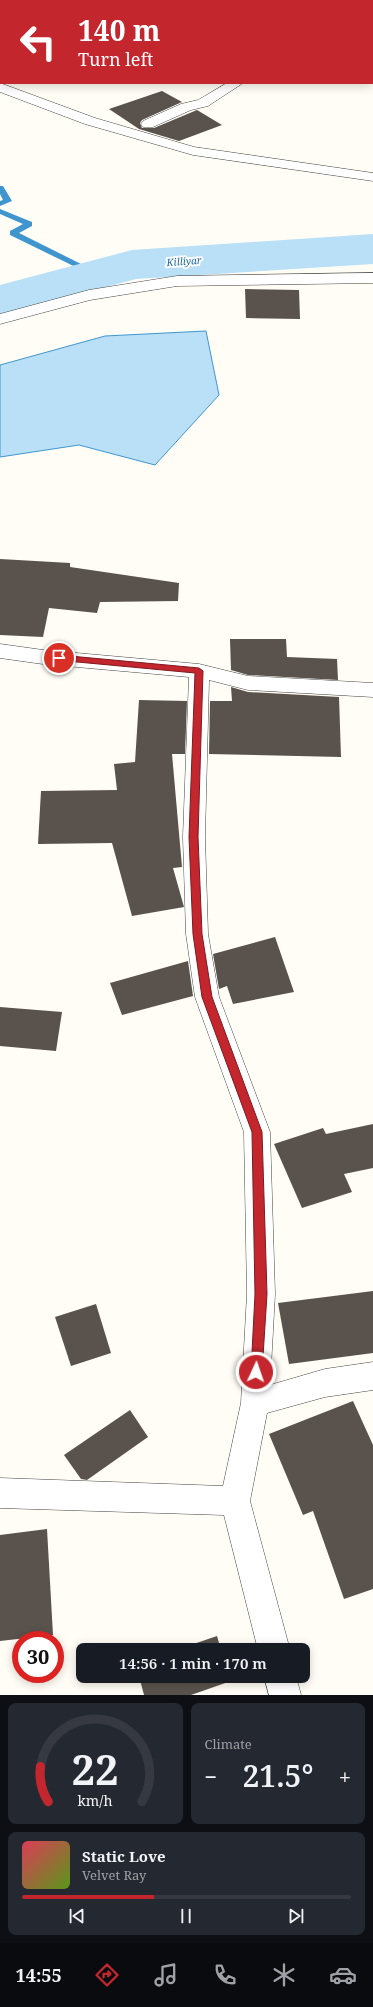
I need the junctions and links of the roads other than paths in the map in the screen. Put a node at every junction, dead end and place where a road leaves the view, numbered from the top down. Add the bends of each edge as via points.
1 (234, 84) edge
2 (0, 87) edge
3 (148, 124) dead end
4 (373, 177) edge
5 (373, 278) edge
6 (0, 319) edge
7 (0, 650) edge
8 (199, 671) junction
9 (373, 690) edge
10 (373, 1376) edge
11 (255, 1403) junction
12 (0, 1493) edge
13 (235, 1501) junction
14 (272, 1643) edge
15 (282, 1683) edge
16 (285, 1695) edge

1 - 3 street via 203,103 186,107
2 - 4 street via 90,121 193,151
5 - 6 street via 177,281 89,295
7 - 8 street via 43,657
8 - 9 street via 248,683
8 - 11 street via 194,837 197,934 207,997 257,1132 261,1294
10 - 11 street via 325,1383
11 - 13 street
12 - 13 street
13 - 14 street
15 - 16 street

